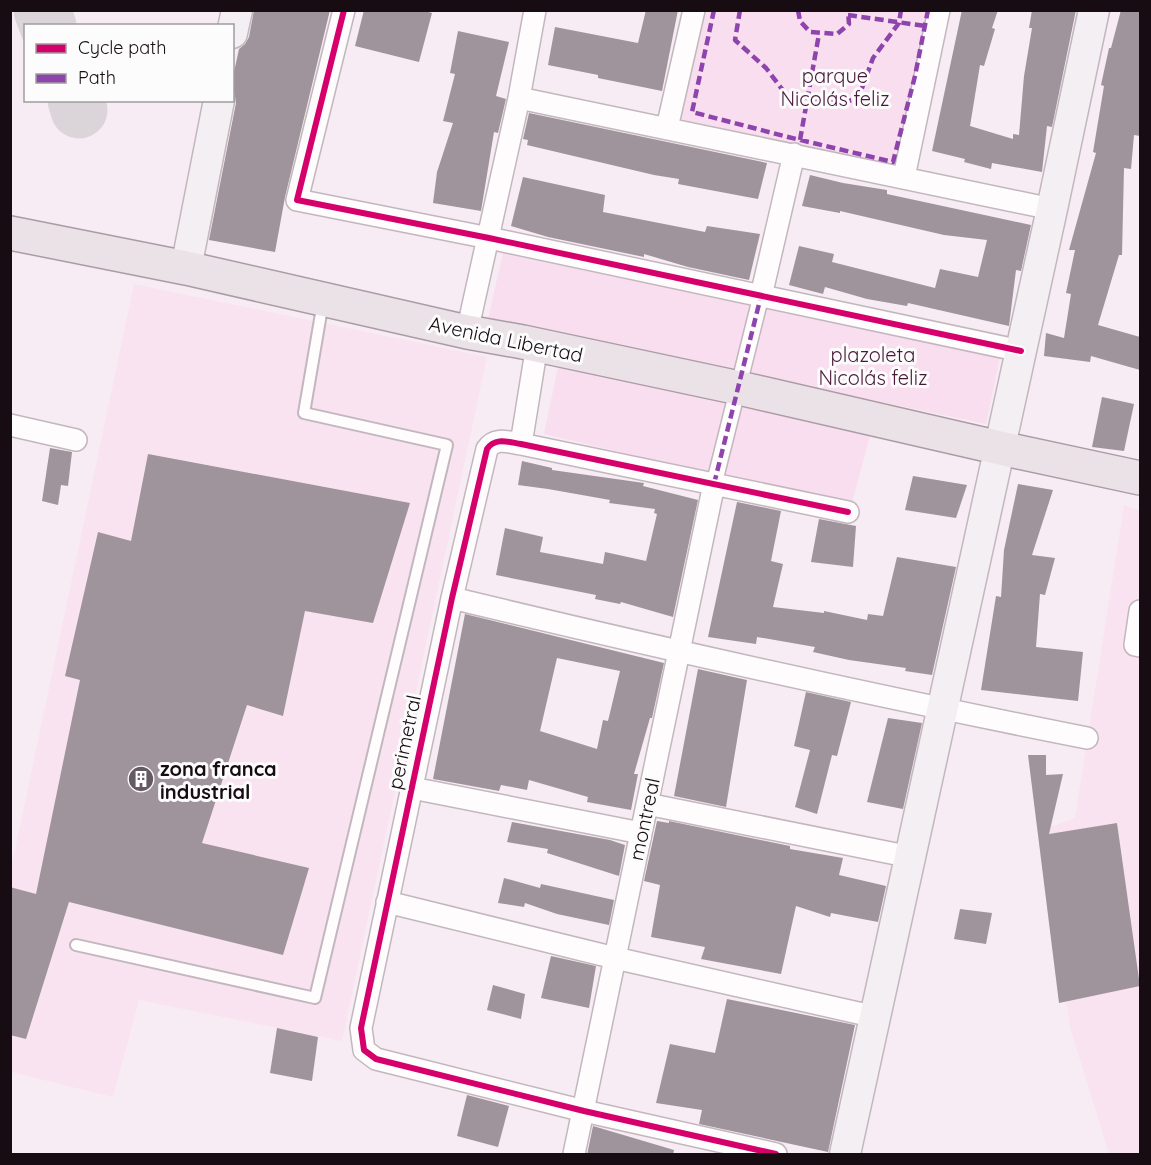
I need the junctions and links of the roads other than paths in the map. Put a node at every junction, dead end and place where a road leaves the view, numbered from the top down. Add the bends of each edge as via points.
1 (344, 10) edge
2 (535, 10) edge
3 (694, 10) edge
4 (939, 10) edge
5 (1094, 10) edge
6 (519, 98) junction
7 (219, 102) edge
8 (667, 128) junction
9 (794, 154) junction
10 (904, 177) junction
11 (1053, 208) junction
12 (10, 233) edge
13 (489, 238) junction
14 (186, 268) junction
15 (761, 296) junction
16 (324, 299) junction
17 (467, 332) junction
18 (537, 345) junction
19 (1021, 351) junction
20 (739, 388) junction
21 (10, 425) edge
22 (76, 440) dead end
23 (521, 444) junction
24 (1000, 448) junction
25 (1140, 478) edge
26 (714, 484) junction
27 (848, 512) dead end
28 (452, 598) junction
29 (1140, 612) edge
30 (1140, 646) edge
31 (679, 652) junction
32 (943, 710) junction
33 (1087, 738) dead end
34 (412, 788) junction
35 (647, 804) junction
36 (641, 833) junction
37 (911, 857) junction
38 (387, 902) junction
39 (76, 945) dead end
40 (615, 958) junction
41 (876, 1017) junction
42 (584, 1111) junction
43 (574, 1155) edge
44 (776, 1155) edge
45 (845, 1155) edge

1 - 13 street via 297,200
2 - 6 street
3 - 8 street
4 - 10 street
5 - 11 main road
6 - 8 street
6 - 13 street
7 - 14 main road
8 - 9 street
9 - 10 street
9 - 15 street
10 - 11 street
11 - 19 main road
12 - 14 main road, Avenida Libertad
13 - 15 street
13 - 17 street
14 - 16 main road, Avenida Libertad
15 - 19 street
15 - 20 street
16 - 17 main road, Avenida Libertad
16 - 39 lane via 304,413 447,445 315,998
17 - 18 main road, Avenida Libertad
18 - 20 main road, Avenida Libertad
18 - 23 street
19 - 24 main road
20 - 24 main road, Avenida Libertad
20 - 26 street
21 - 22 street
23 - 26 street
23 - 28 street, perimetral via 496,441 487,449
24 - 25 main road, Avenida Libertad
24 - 32 main road
26 - 27 street
26 - 31 street, montreal
28 - 31 street
28 - 34 street, perimetral
29 - 30 street via 1135,645
31 - 32 street
31 - 35 street, montreal
32 - 33 street
32 - 37 main road
34 - 36 street
34 - 38 street, perimetral
35 - 36 street, montreal
35 - 37 street
36 - 40 street, montreal
37 - 41 main road
38 - 40 street
38 - 42 street, perimetral via 361,1028 364,1050 376,1059
40 - 41 street
40 - 42 street, montreal
41 - 45 main road
42 - 43 street, montreal
42 - 44 street

